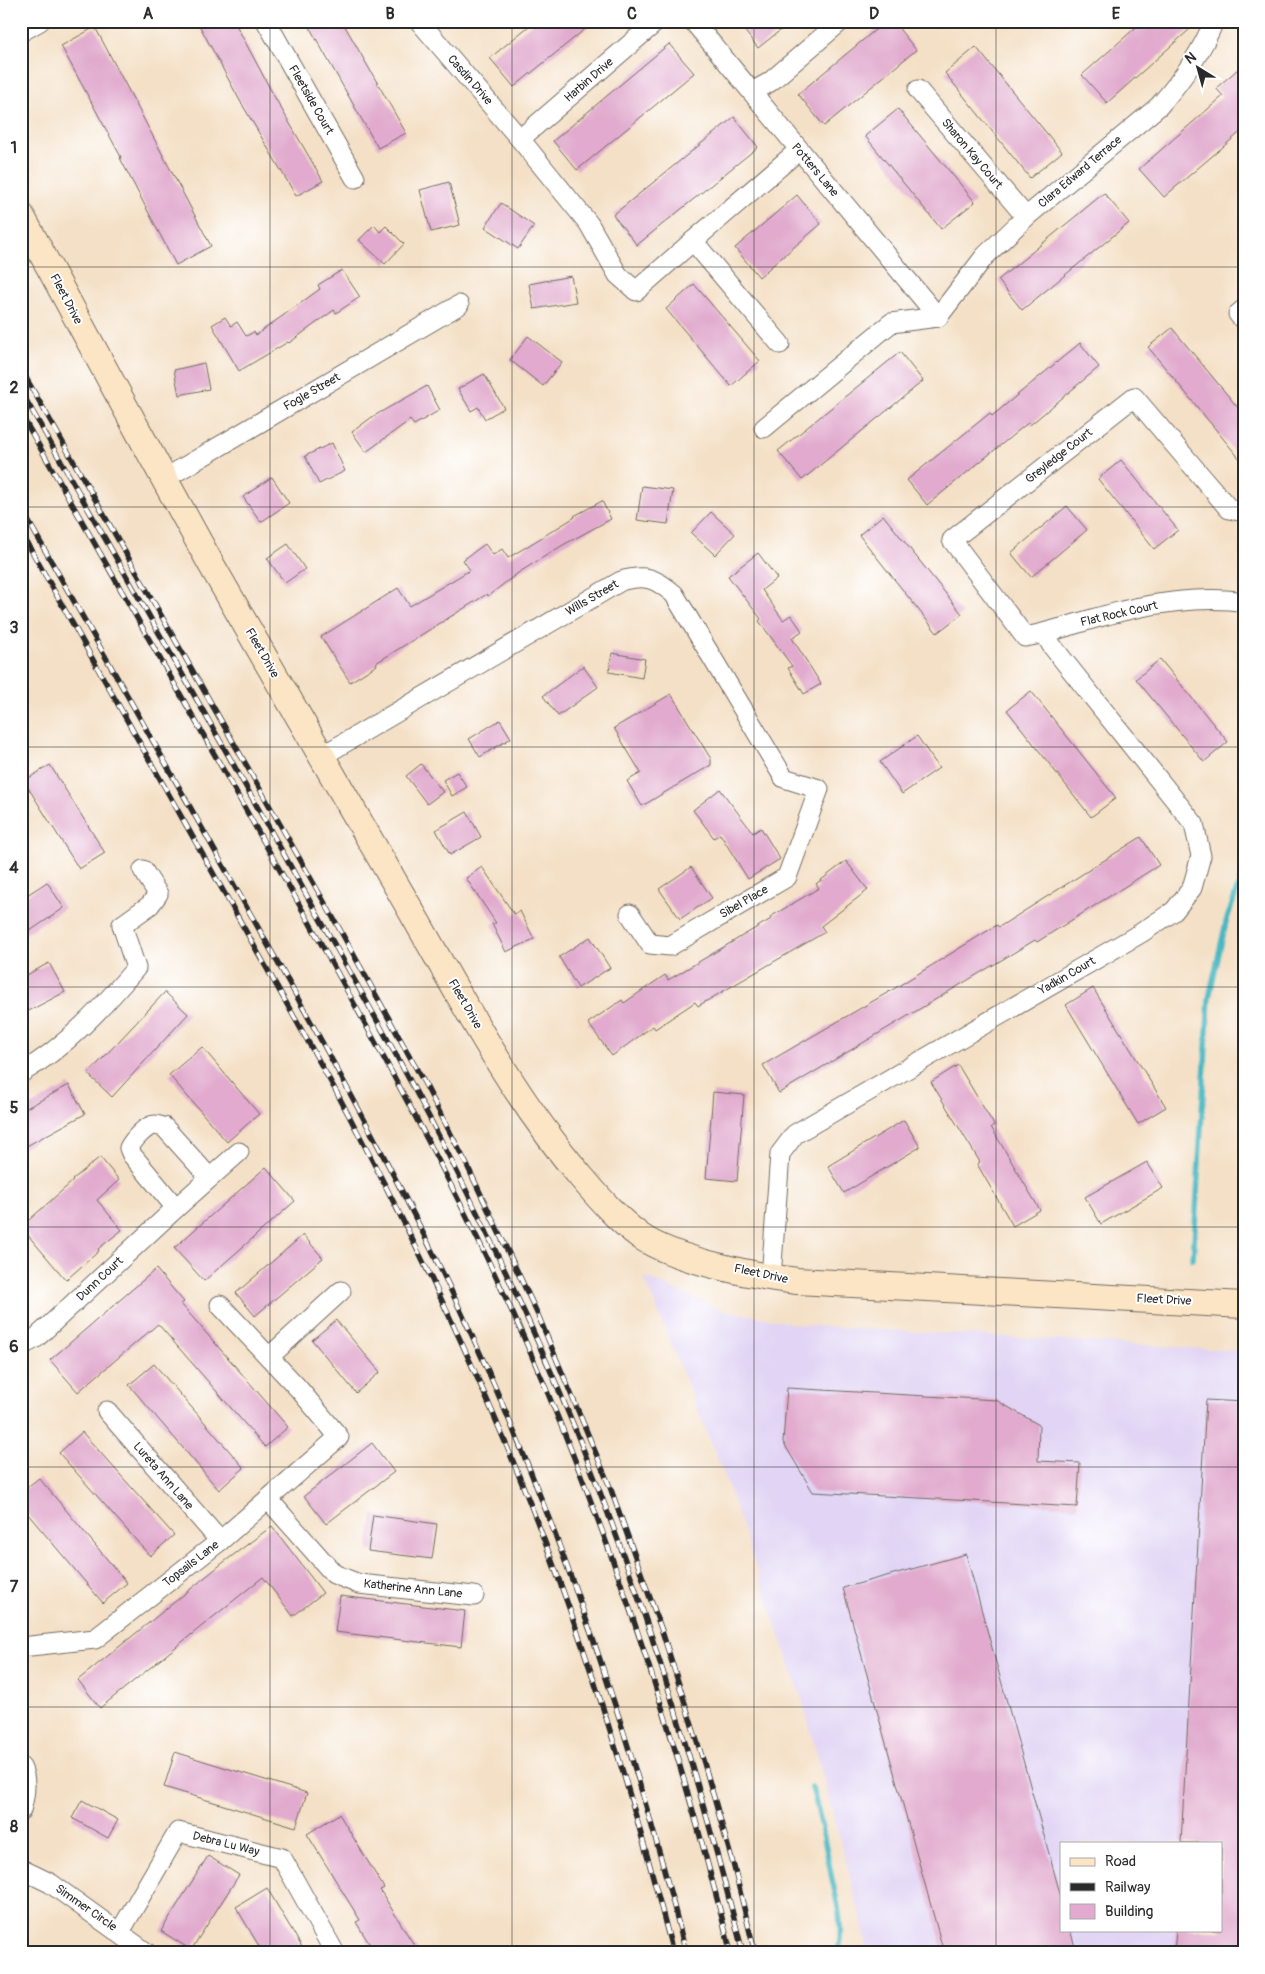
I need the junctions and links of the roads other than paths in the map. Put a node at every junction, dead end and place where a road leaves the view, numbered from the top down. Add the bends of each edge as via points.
1 (40, 21) edge
2 (266, 21) edge
3 (419, 21) edge
4 (657, 21) edge
5 (694, 21) edge
6 (841, 21) edge
7 (1214, 21) edge
8 (21, 32) edge
9 (918, 90) dead end
10 (752, 92) junction
11 (520, 139) junction
12 (799, 150) junction
13 (355, 178) dead end
14 (21, 215) edge
15 (1026, 217) junction
16 (693, 241) junction
17 (459, 305) dead end
18 (1244, 309) edge
19 (938, 318) junction
20 (1244, 321) edge
21 (780, 344) dead end
22 (764, 428) dead end
23 (164, 479) junction
24 (1244, 512) edge
25 (1244, 602) edge
26 (1045, 634) junction
27 (1025, 637) joint
28 (322, 756) junction
29 (819, 789) joint
30 (143, 870) dead end
31 (630, 914) dead end
32 (21, 1073) edge
33 (239, 1152) dead end
34 (209, 1177) junction
35 (176, 1208) junction
36 (771, 1278) junction
37 (341, 1292) dead end
38 (220, 1305) dead end
39 (1244, 1305) edge
40 (21, 1346) edge
41 (269, 1357) junction
42 (107, 1412) dead end
43 (268, 1499) junction
44 (220, 1541) junction
45 (474, 1596) dead end
46 (21, 1647) edge
47 (21, 1767) edge
48 (21, 1810) edge
49 (21, 1869) edge
50 (120, 1932) junction
51 (147, 1953) edge
52 (335, 1953) edge

1 - 8 street
2 - 13 street, Fleetside Court
3 - 11 street, Casdin Drive
4 - 11 street, Harbin Drive
5 - 10 street, Potters Lane
6 - 10 street via 770,82
7 - 15 street, Clara Edward Terrace via 1195,60 1159,106
9 - 15 street, Sharon Kay Court
10 - 12 street, Potters Lane
11 - 16 street, Casdin Drive via 589,224 618,275 636,291
12 - 16 street
12 - 19 street, Potters Lane
14 - 23 street, Fleet Drive
15 - 19 street, Clara Edward Terrace via 978,263
16 - 21 street
17 - 23 street, Fogle Street
18 - 20 street via 1238,314
19 - 22 street via 891,323
23 - 28 street, Fleet Drive
24 - 27 street, Greyledge Court via 1230,509 1134,397 952,540
25 - 26 street, Flat Rock Court via 1188,601 1151,605
26 - 27 street, Flat Rock Court
26 - 36 street, Yadkin Court via 1194,824 1201,856 1192,888 1174,911 1141,933 795,1134 780,1154
28 - 29 street, Wills Street via 621,581 634,577 650,578 674,594 784,778
28 - 36 street, Fleet Drive via 502,1068 575,1170 641,1237 692,1258
29 - 31 street, Sibel Place via 787,877 670,946 650,944
30 - 32 street via 158,894 150,905 122,925 136,968 104,1005 53,1052
33 - 34 street, Dunn Court
34 - 35 street, Dunn Court
34 - 35 street via 164,1127 149,1126 129,1148 132,1156
35 - 40 street, Dunn Court via 36,1338
36 - 39 street, Fleet Drive
37 - 41 street
38 - 41 street
41 - 43 street, Topsails Lane via 339,1437
42 - 44 street, Lureta Ann Lane
43 - 44 street, Topsails Lane
43 - 45 street, Katherine Ann Lane via 334,1574 359,1584
44 - 46 street, Topsails Lane via 95,1639
47 - 48 street via 25,1775
49 - 50 street, Simmer Circle via 50,1883
50 - 51 street, Simmer Circle
50 - 52 street, Debra Lu Way via 178,1832 282,1858

